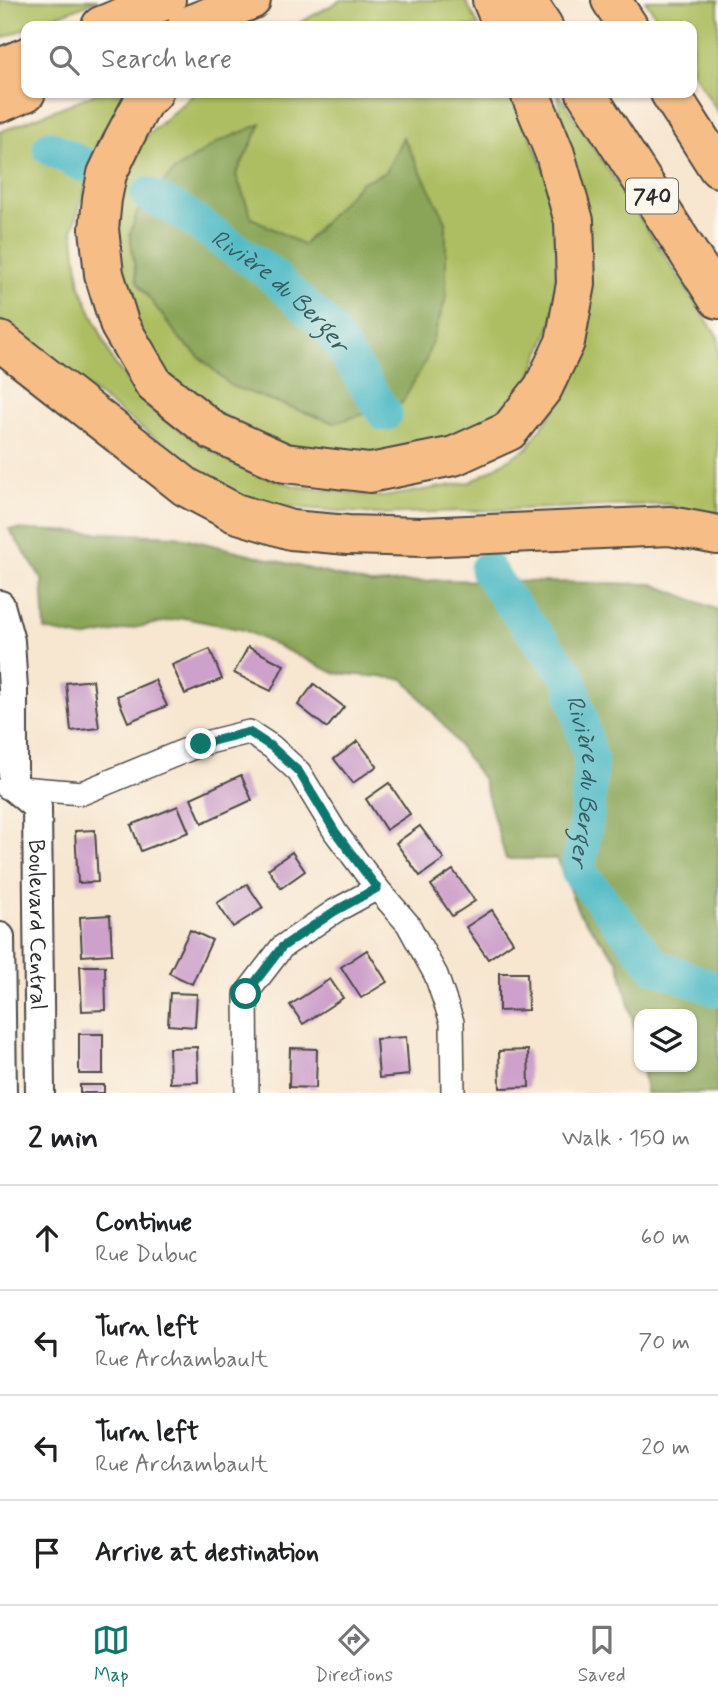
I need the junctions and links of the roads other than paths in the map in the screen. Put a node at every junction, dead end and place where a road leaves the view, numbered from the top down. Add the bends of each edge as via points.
1 (166, 0) edge
2 (492, 0) edge
3 (611, 0) edge
4 (234, 11) edge
5 (527, 17) edge
6 (114, 21) edge
7 (203, 21) edge
8 (625, 21) edge
9 (21, 59) edge
10 (0, 68) edge
11 (21, 94) edge
12 (147, 98) edge
13 (532, 98) edge
14 (589, 98) edge
15 (676, 98) edge
16 (677, 98) edge
17 (0, 103) edge
18 (718, 149) edge
19 (718, 169) edge
20 (718, 299) edge
21 (0, 341) edge
22 (718, 536) edge
23 (0, 605) edge
24 (4, 792) edge
25 (377, 888) junction
26 (0, 937) edge
27 (2, 1093) edge
28 (40, 1093) edge
29 (247, 1093) edge
30 (453, 1093) edge

1 - 6 highway
2 - 5 highway
3 - 8 highway
4 - 7 highway
9 - 10 highway
11 - 17 highway
12 - 13 highway via 107,174 99,229 104,274 120,326 154,384 213,431 285,463 370,473 454,456 509,431 543,388 565,342 576,284 574,221 555,154
14 - 20 highway, 740
15 - 19 highway
16 - 18 highway
21 - 22 highway via 186,487 235,513 291,530 422,537 670,526
23 - 24 street via 10,641 13,689
24 - 25 street via 82,793 201,744 249,732 299,772
24 - 28 street, Boulevard Central via 37,807
25 - 29 street via 282,947 246,994
25 - 30 street via 408,924 436,975 452,1022
26 - 27 street, Boulevard Central

